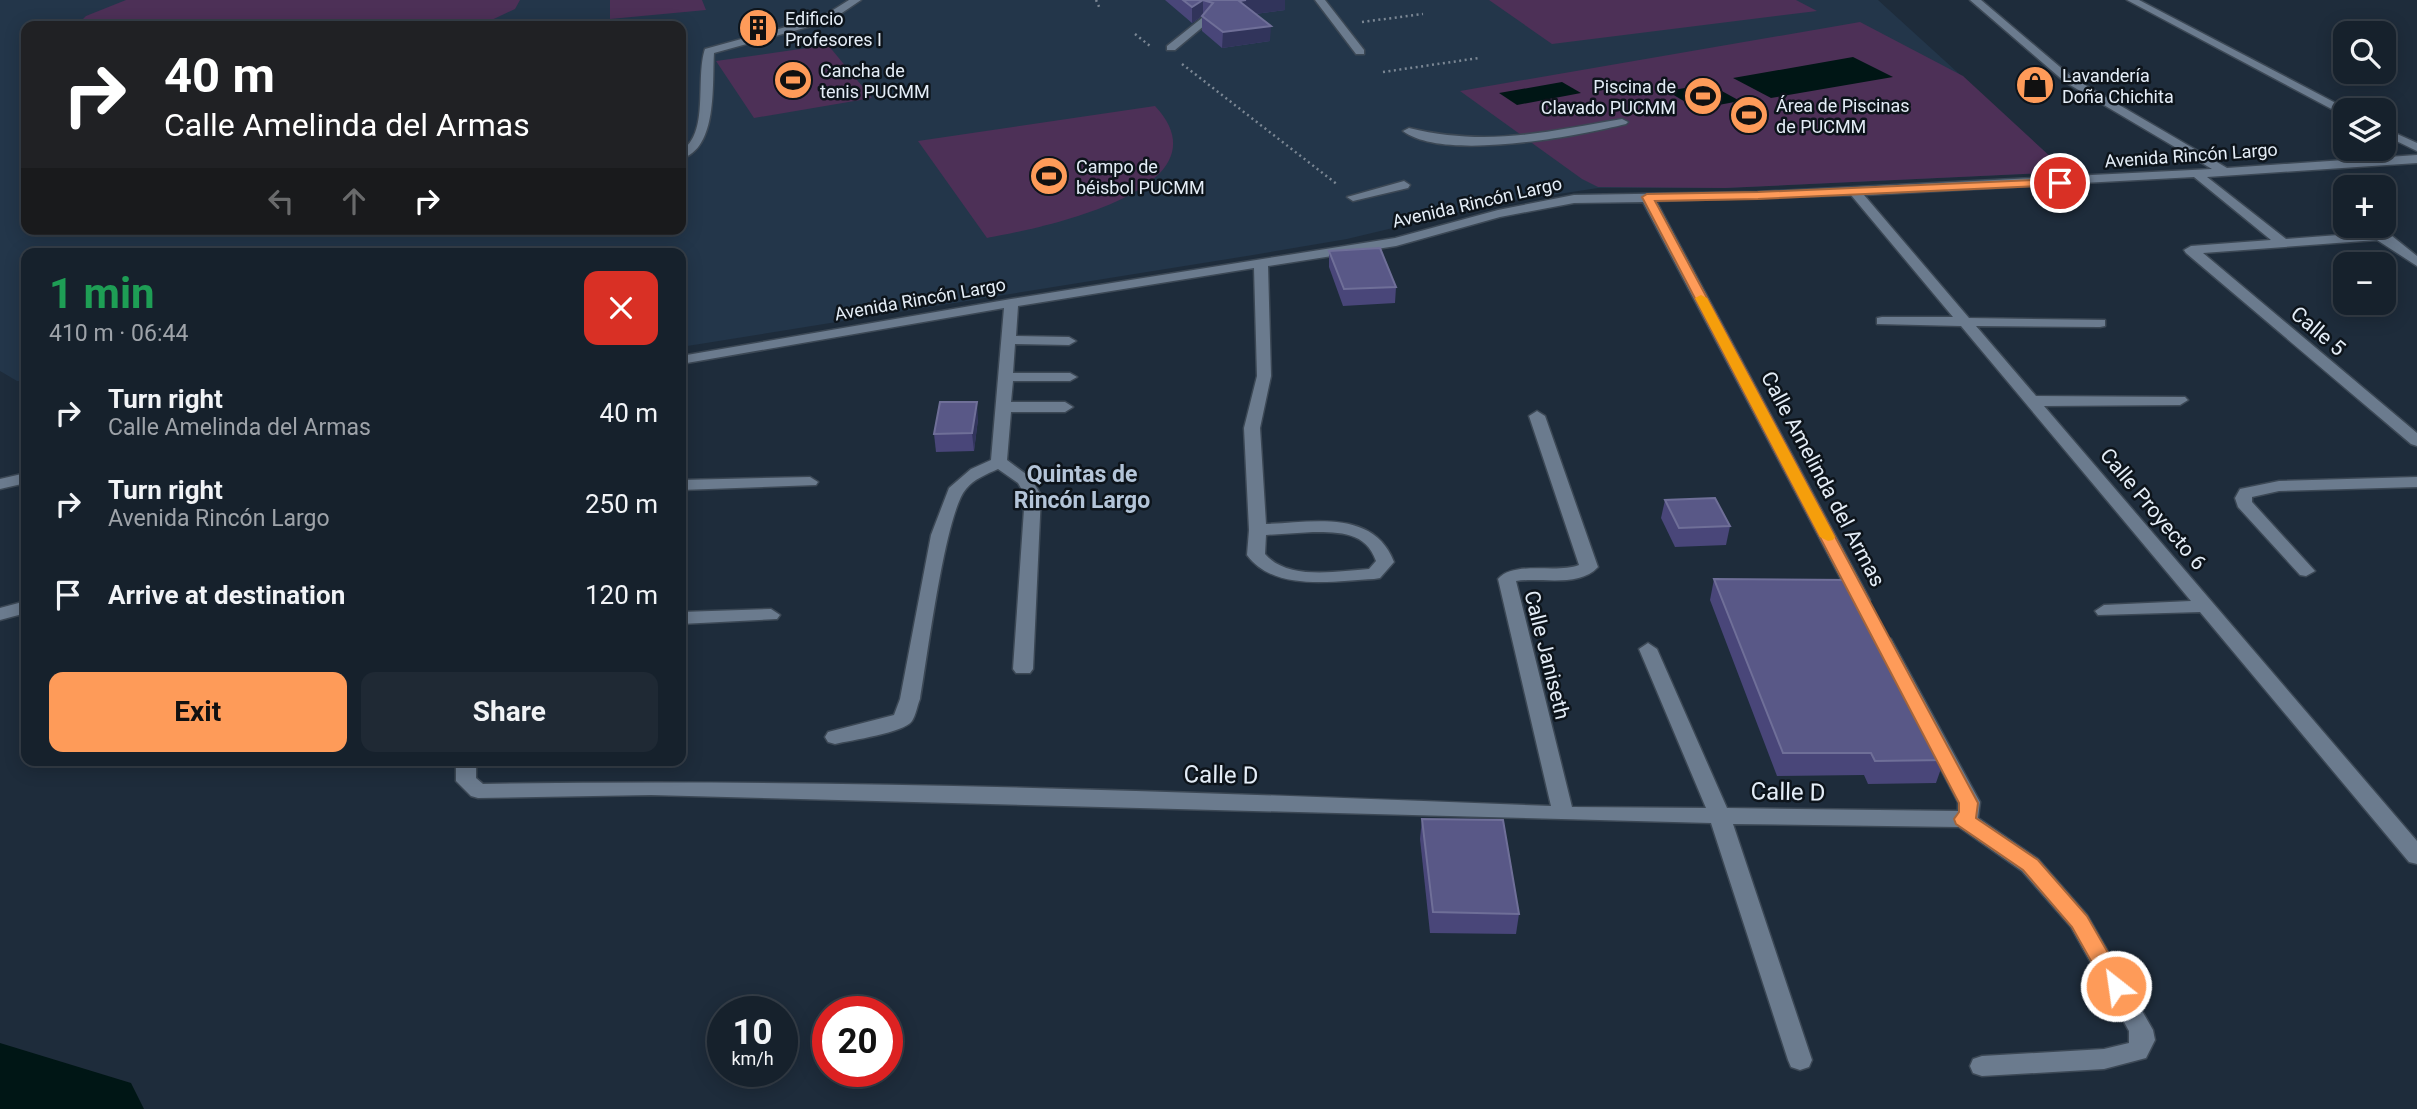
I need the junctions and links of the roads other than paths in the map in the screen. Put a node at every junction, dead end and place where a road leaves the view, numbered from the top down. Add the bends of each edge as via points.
1 (856, 0) edge
2 (1320, 0) edge
3 (1975, 0) edge
4 (2132, 0) edge
5 (1206, 20) edge
6 (1171, 48) road end
7 (1360, 52) dead end
8 (2333, 106) edge
9 (1622, 121) dead end
10 (1409, 131) dead end
11 (2396, 137) edge
12 (2417, 147) edge
13 (686, 153) edge
14 (2417, 159) edge
15 (2227, 173) junction
16 (2198, 175) junction
17 (1404, 185) dead end
18 (1854, 191) junction
19 (1353, 197) road end
20 (1647, 197) junction
21 (2282, 242) junction
22 (2417, 261) edge
23 (1261, 264) junction
24 (1011, 303) junction
25 (1882, 321) dead end
26 (1966, 323) junction
27 (2100, 323) dead end
28 (1008, 340) junction
29 (1069, 341) dead end
30 (686, 359) edge
31 (1005, 377) junction
32 (1070, 377) dead end
33 (2180, 400) dead end
34 (2032, 401) junction
35 (1003, 407) junction
36 (1065, 407) dead end
37 (1537, 416) dead end
38 (2417, 441) edge
39 (999, 462) junction
40 (21, 479) edge
41 (810, 482) dead end
42 (2417, 482) edge
43 (0, 484) edge
44 (686, 485) edge
45 (1258, 530) junction
46 (2306, 572) dead end
47 (2206, 606) junction
48 (21, 608) edge
49 (2104, 611) dead end
50 (0, 614) edge
51 (771, 615) dead end
52 (686, 618) edge
53 (1648, 649) dead end
54 (1023, 669) dead end
55 (835, 737) dead end
56 (466, 766) edge
57 (1563, 814) junction
58 (1720, 817) junction
59 (1963, 819) junction
60 (2417, 856) edge
61 (1800, 1060) dead end
62 (1982, 1066) dead end

1 - 13 street via 826,19 709,51 702,134
2 - 7 street
3 - 15 street via 2069,80
4 - 8 street
5 - 6 street
9 - 10 street via 1492,144 1461,143
11 - 12 street
14 - 15 street, Avenida Rincón Largo
15 - 16 street, Avenida Rincón Largo
16 - 18 street, Avenida Rincón Largo
16 - 21 street
17 - 19 street
18 - 20 street, Avenida Rincón Largo
18 - 26 street, Calle Proyecto 6
20 - 23 street, Avenida Rincón Largo via 1574,200 1498,214 1396,242
20 - 59 street, Calle Amelinda del Armas via 1969,803 1969,815
21 - 22 street via 2378,236
21 - 38 street, Calle 5 via 2191,250
23 - 24 street, Avenida Rincón Largo
23 - 45 street via 1264,376 1252,428
24 - 28 street
24 - 30 street, Avenida Rincón Largo
25 - 26 street
26 - 27 street
26 - 34 street, Calle Proyecto 6
28 - 29 street
28 - 31 street
31 - 32 street
31 - 35 street
33 - 34 street
34 - 47 street, Calle Proyecto 6
35 - 36 street
35 - 39 street
37 - 57 street, Calle Janiseth via 1589,567 1572,574 1507,579
39 - 54 street via 1024,480 1033,495
39 - 55 street via 976,471 957,488 940,535 903,719
40 - 43 street
41 - 44 street
42 - 46 street via 2279,486 2246,493 2244,503
45 - 45 street via 1348,528 1365,532 1375,539 1385,562 1374,574 1281,573 1259,562
47 - 49 street
47 - 60 street, Calle Proyecto 6
48 - 50 street
51 - 52 street
53 - 58 street
56 - 57 street, Calle D via 466,781 478,791 679,789
57 - 58 street, Calle D
58 - 59 street, Calle D
58 - 61 street
59 - 62 street via 2031,865 2079,922 2143,1040 2137,1051 2104,1059

